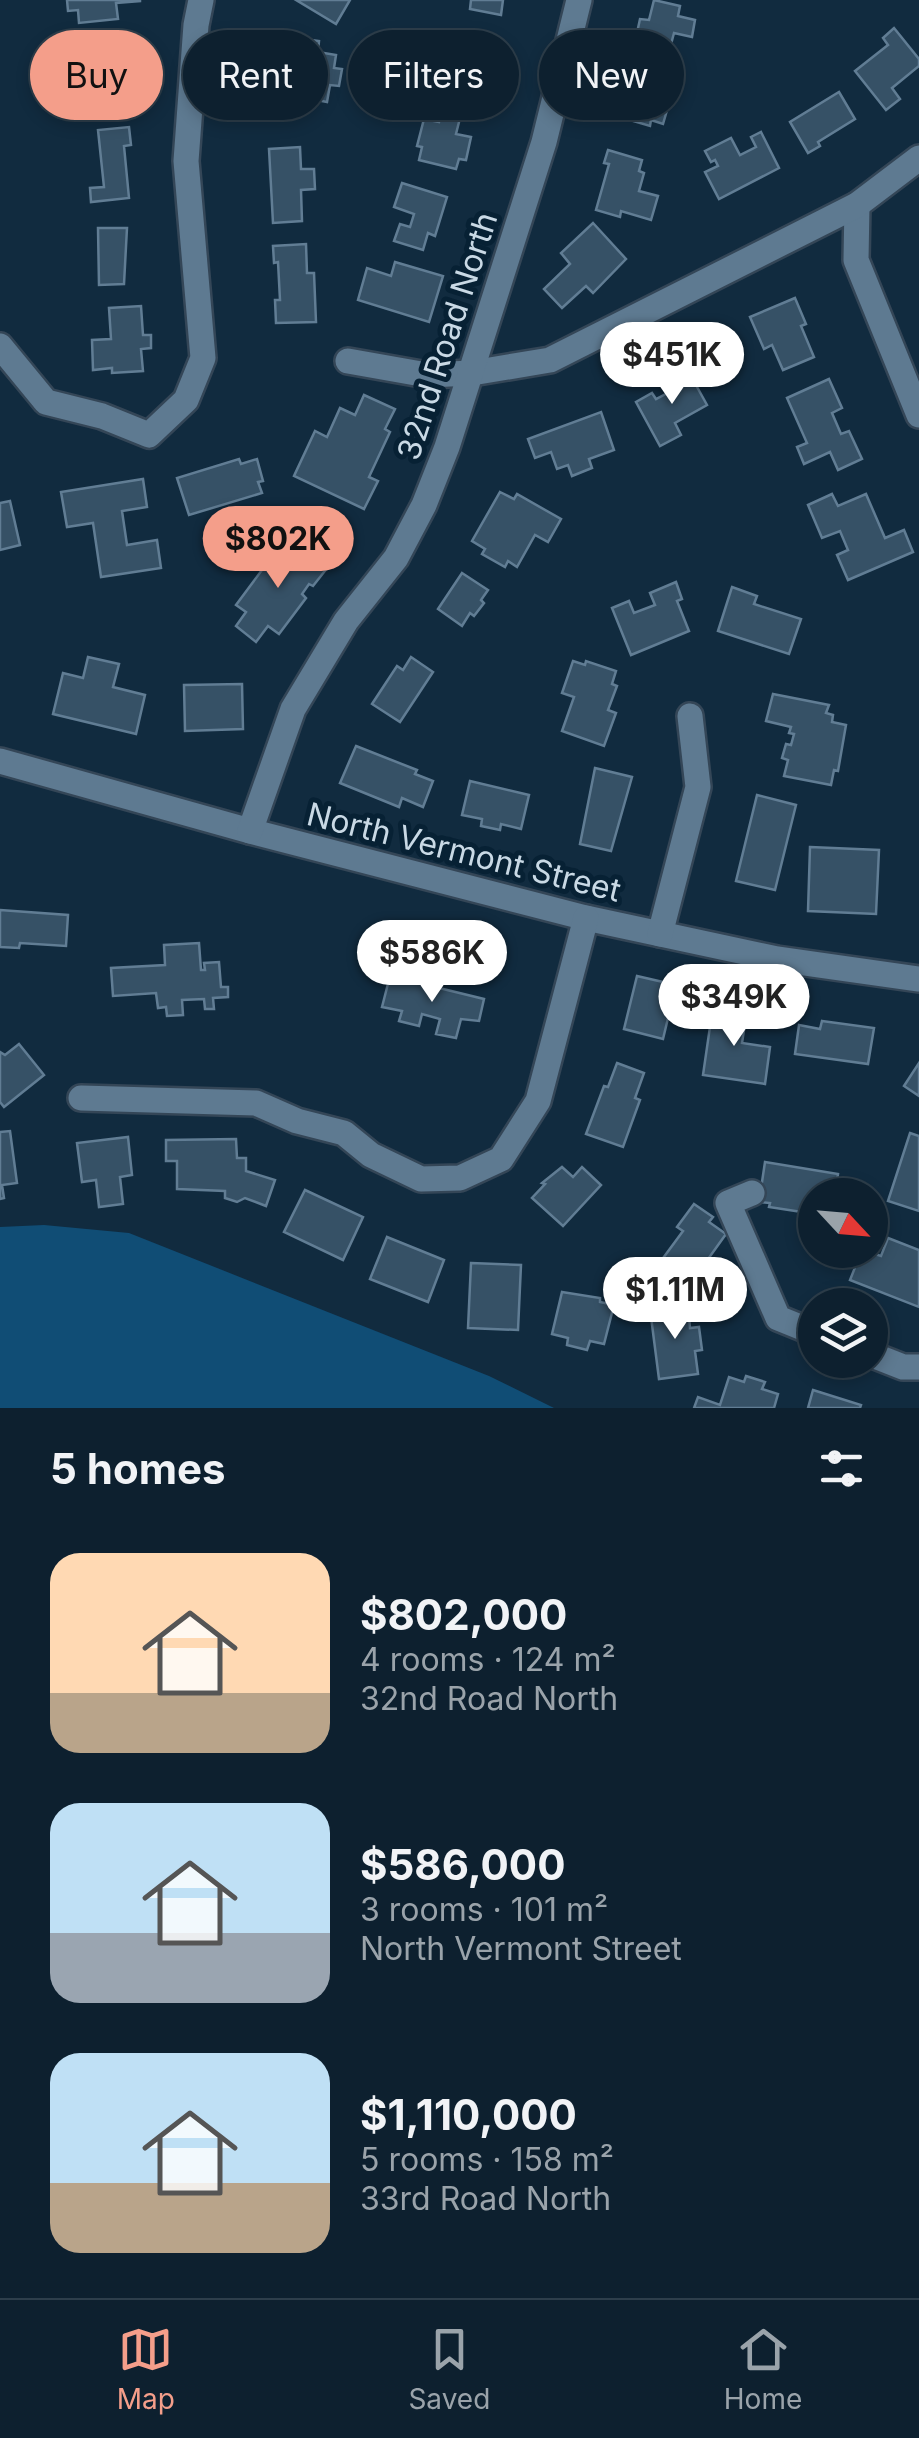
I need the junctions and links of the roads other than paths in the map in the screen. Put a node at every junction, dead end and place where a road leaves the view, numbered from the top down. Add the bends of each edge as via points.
1 (201, 0) edge
2 (580, 0) edge
3 (919, 158) edge
4 (857, 205) junction
5 (0, 346) edge
6 (348, 361) dead end
7 (472, 373) junction
8 (919, 415) edge
9 (690, 716) dead end
10 (0, 761) edge
11 (250, 831) junction
12 (586, 918) junction
13 (660, 934) junction
14 (919, 979) edge
15 (82, 1098) dead end
16 (752, 1193) dead end
17 (798, 1326) edge
18 (888, 1361) edge
19 (919, 1368) edge

1 - 5 street via 186,161 203,358 186,400 149,435 46,402
2 - 7 street, 32nd Road North
3 - 4 street
4 - 7 street via 550,360
4 - 8 street via 856,260
6 - 7 street via 427,375
7 - 11 street, 32nd Road North via 424,505 396,558 346,620 292,709
9 - 13 street via 698,788
10 - 11 street, North Vermont Street
11 - 12 street, North Vermont Street
12 - 13 street, North Vermont Street
12 - 15 street via 538,1101 501,1159 460,1178 421,1179 371,1155 344,1133 256,1103
13 - 14 street, North Vermont Street
16 - 17 street via 728,1203 778,1318
18 - 19 street

